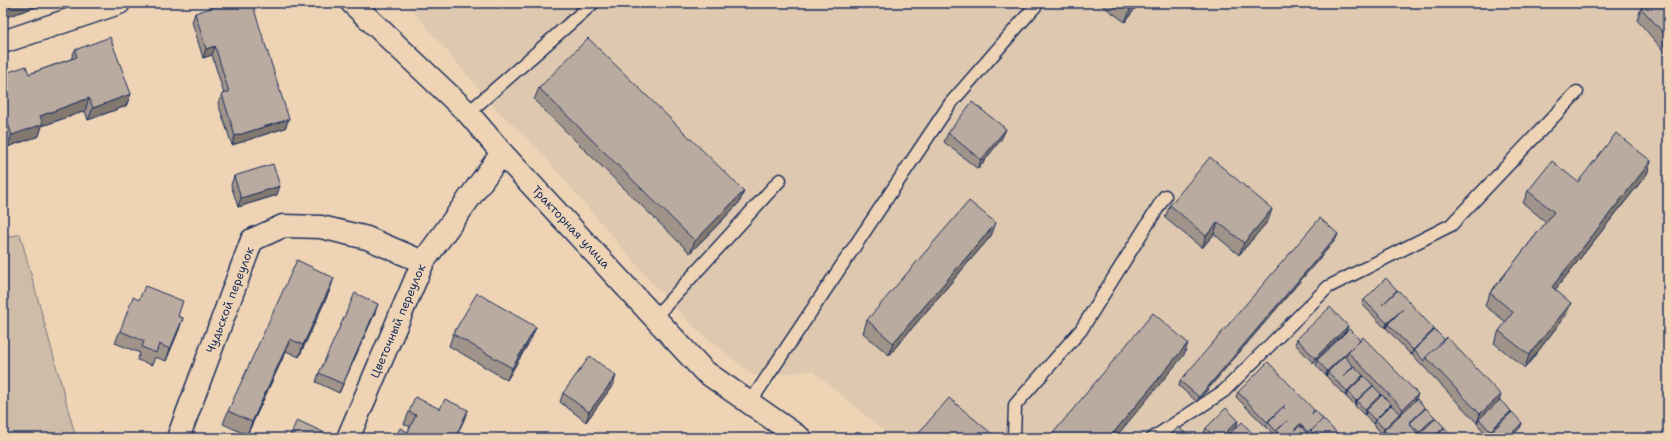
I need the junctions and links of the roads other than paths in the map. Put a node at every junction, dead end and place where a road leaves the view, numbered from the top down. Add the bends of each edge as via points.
1 (119, 3) edge
2 (352, 3) edge
3 (593, 3) edge
4 (1038, 3) edge
5 (3, 42) edge
6 (1577, 92) dead end
7 (468, 113) junction
8 (502, 153) junction
9 (780, 180) dead end
10 (1165, 196) dead end
11 (423, 262) junction
12 (655, 317) junction
13 (750, 404) junction
14 (178, 438) edge
15 (348, 438) edge
16 (800, 438) edge
17 (1014, 438) edge
18 (1152, 438) edge

1 - 5 street
2 - 7 street, Тракторная улица
3 - 7 lane
4 - 13 lane via 950,104
6 - 18 lane via 1451,226 1328,287 1224,391
7 - 8 street, Тракторная улица
8 - 11 street, Цветочный переулок
8 - 12 street, Тракторная улица
9 - 12 lane
10 - 17 lane via 1081,330 1015,405
11 - 14 street, Чудьской переулок via 367,238 321,226 283,226 252,240
11 - 15 street, Цветочный переулок
12 - 13 street, Тракторная улица via 704,371
13 - 16 street, Тракторная улица

